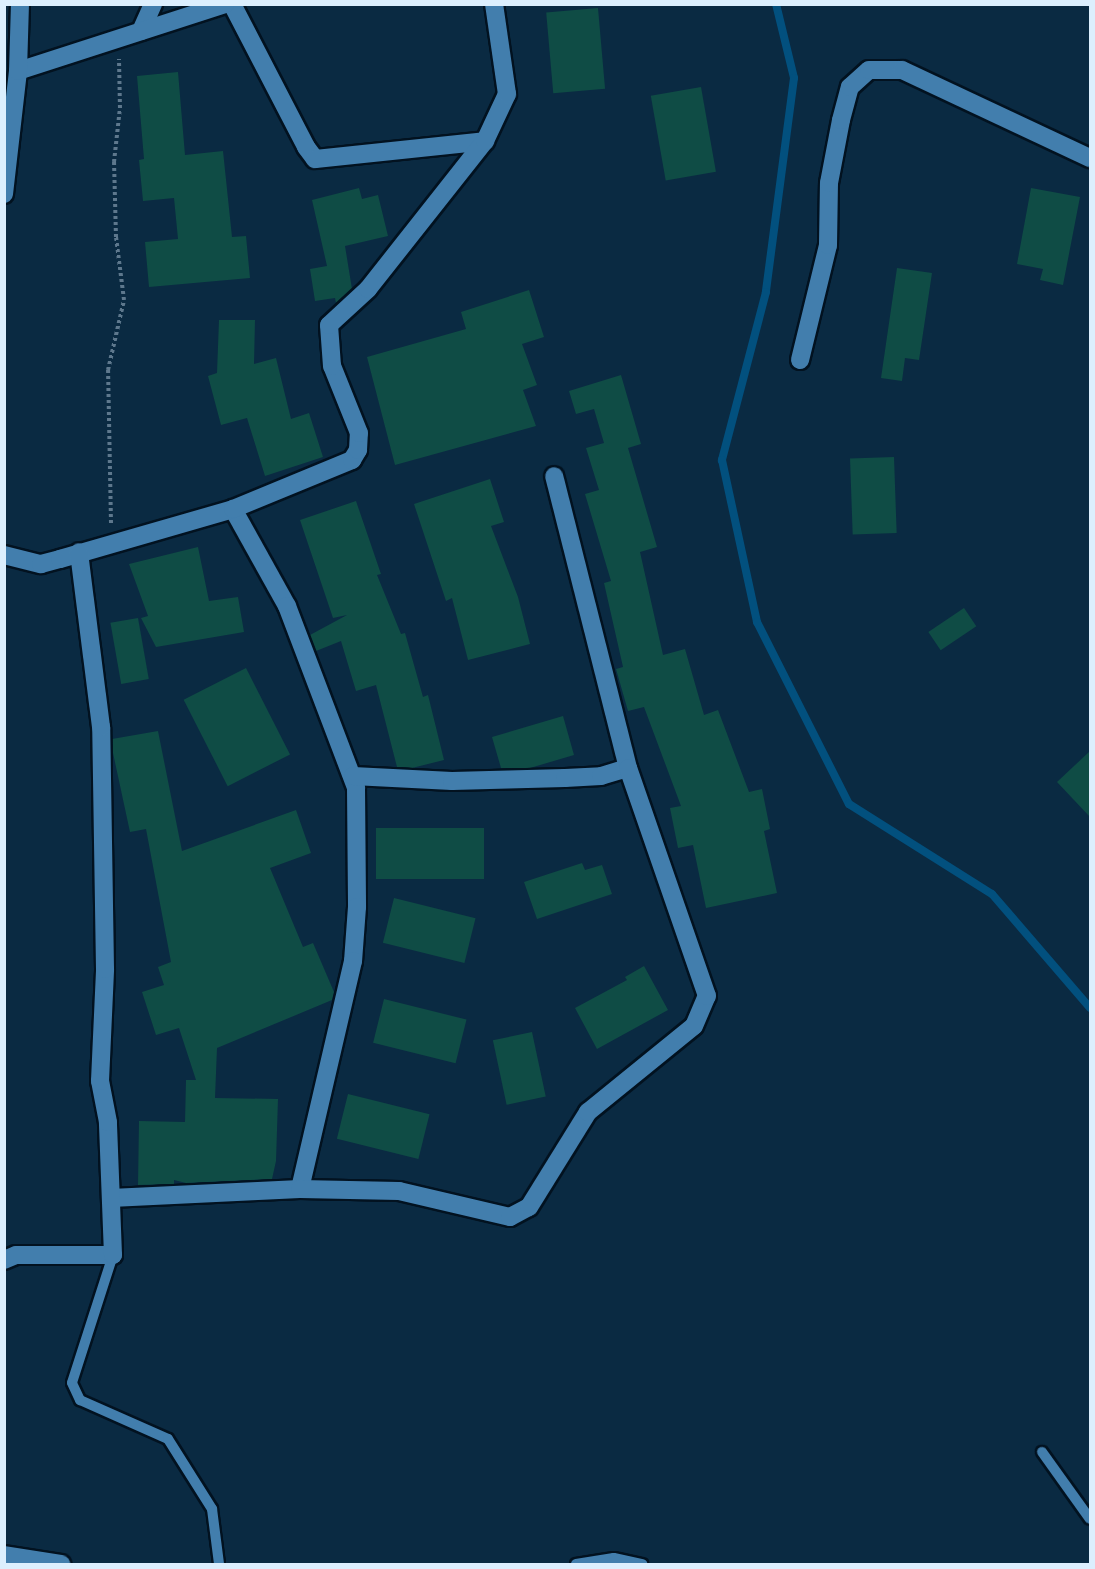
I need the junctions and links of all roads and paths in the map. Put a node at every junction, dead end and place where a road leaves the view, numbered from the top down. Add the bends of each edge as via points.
1 (20, 4) edge
2 (153, 4) edge
3 (225, 4) edge
4 (232, 4) edge
5 (494, 4) edge
6 (141, 30) junction
7 (119, 38) junction
8 (18, 71) junction
9 (485, 141) junction
10 (1090, 158) edge
11 (4, 194) edge
12 (800, 360) dead end
13 (554, 476) dead end
14 (233, 509) junction
15 (112, 543) junction
16 (79, 552) junction
17 (4, 555) edge
18 (628, 768) junction
19 (353, 776) junction
20 (300, 1189) junction
21 (111, 1198) junction
22 (113, 1255) junction
23 (4, 1260) edge
24 (1042, 1452) dead end
25 (1090, 1519) edge
26 (4, 1555) edge
27 (25, 1561) edge
28 (61, 1564) edge
29 (219, 1564) edge
30 (576, 1564) edge
31 (642, 1564) edge

1 - 8 street
2 - 6 street
3 - 6 street
4 - 9 street via 315,159
5 - 9 street via 507,94
6 - 7 street
7 - 8 street
7 - 15 path via 120,108 114,162 116,237 124,300 108,370
8 - 11 street
9 - 14 street via 368,289 329,325 332,366 359,433 358,450 352,460
10 - 12 street via 902,70 868,70 850,87 841,120 829,183 828,245
13 - 18 street
14 - 15 street
14 - 19 street via 287,606
15 - 16 street
16 - 17 street via 41,564
16 - 21 street via 101,727 105,969 100,1081 108,1122
18 - 19 street via 601,776 565,778 452,781
18 - 20 street via 707,996 694,1026 588,1112 529,1207 510,1217 399,1191
19 - 20 street via 358,805 353,961
20 - 21 street
21 - 22 street
22 - 23 street via 16,1256
22 - 29 lane via 72,1383 80,1400 168,1438 212,1509
24 - 25 lane
26 - 27 street
27 - 28 street
30 - 31 lane via 614,1558

